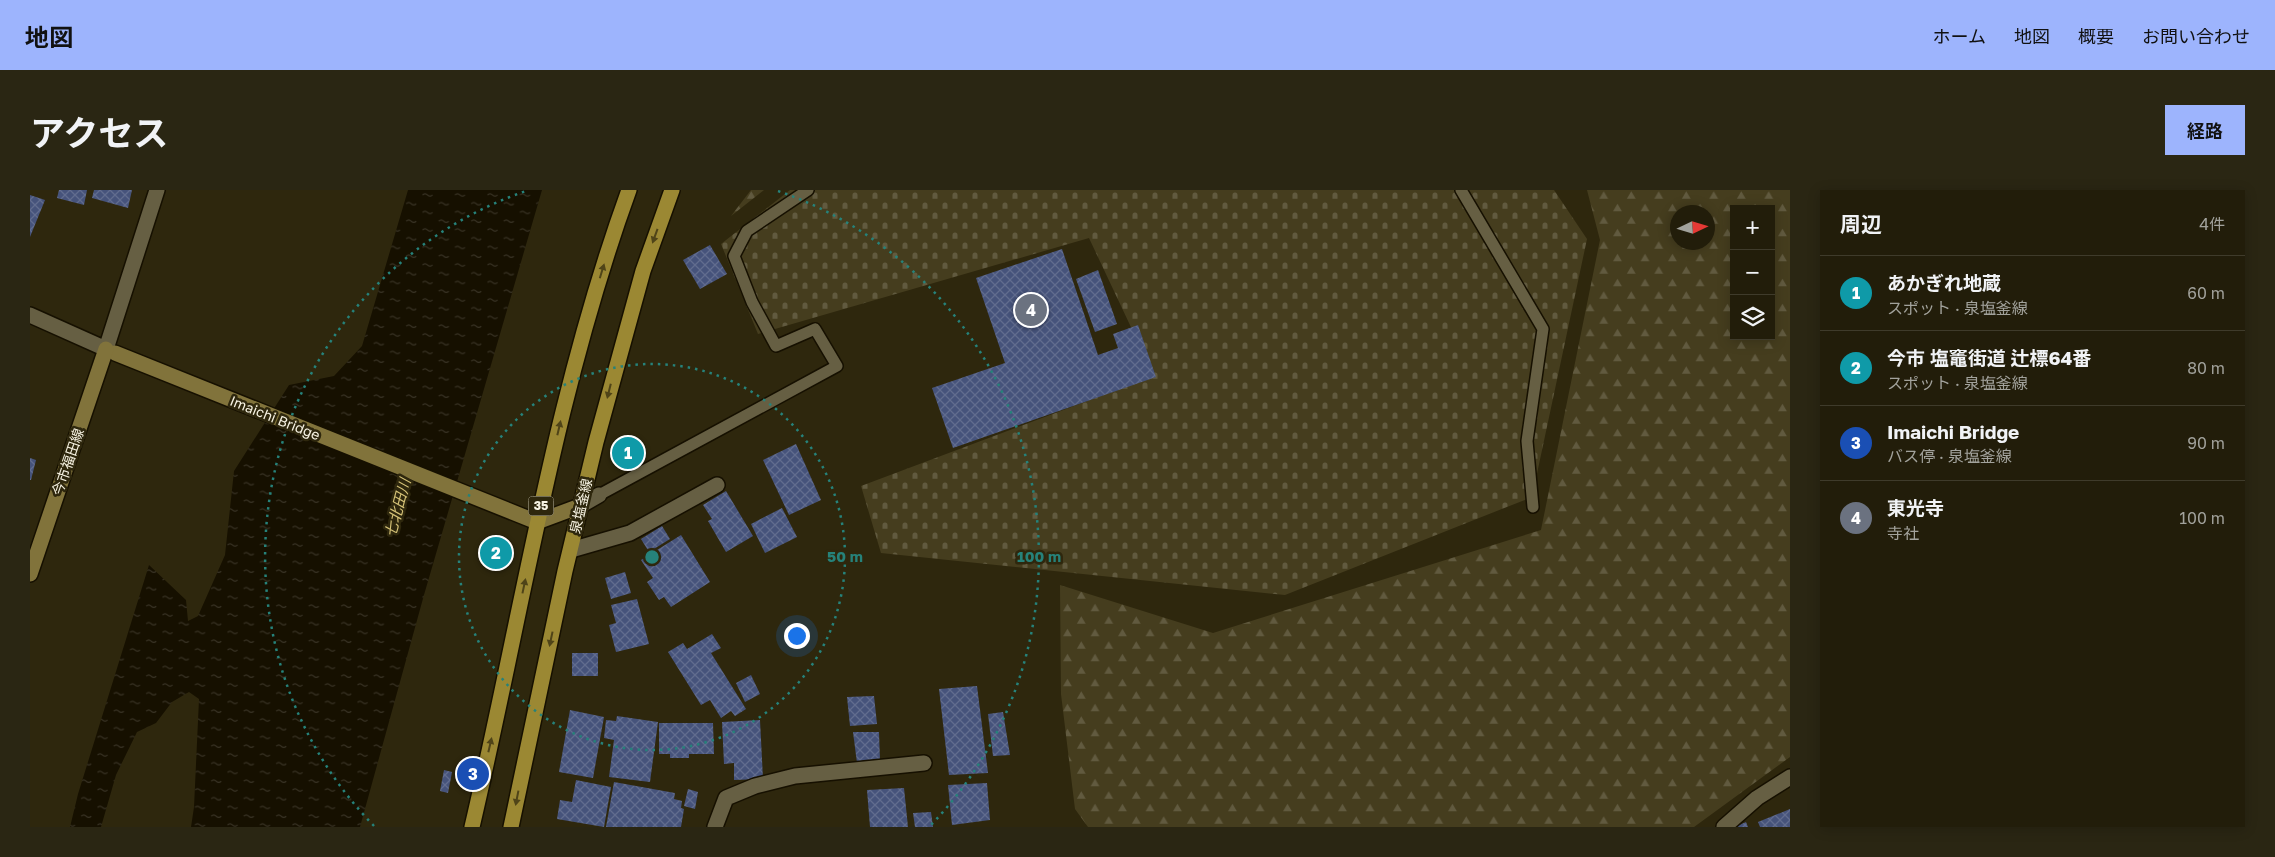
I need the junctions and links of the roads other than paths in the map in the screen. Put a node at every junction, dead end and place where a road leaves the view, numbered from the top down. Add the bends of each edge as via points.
1 (629, 190) edge
2 (672, 190) edge
3 (808, 190) edge
4 (1461, 190) edge
5 (157, 192) edge
6 (30, 315) edge
7 (111, 351) junction
8 (717, 485) dead end
9 (600, 495) joint
10 (580, 506) junction
11 (1533, 507) dead end
12 (537, 522) junction
13 (571, 550) junction
14 (30, 574) edge
15 (924, 763) dead end
16 (1790, 776) edge
17 (472, 827) edge
18 (511, 827) edge
19 (715, 827) edge
20 (1724, 827) edge

12 -> 1 main road, 35 via 579,347
2 -> 10 main road, 泉塩釜線 via 640,280
3 - 9 lane via 747,231 734,256 752,302 776,346 816,330 837,366
4 - 11 lane via 1543,329 1527,441
5 - 7 street
6 - 7 street
7 - 12 main road, Imaichi Bridge
7 - 14 main road, 今市福田線
8 - 13 street via 630,533
9 - 10 street
10 - 12 main road
10 - 13 main road, 泉塩釜線
17 -> 12 main road, 35
13 -> 18 main road, 泉塩釜線
15 - 19 street via 795,776 755,786 726,798
16 - 20 street via 1757,798

